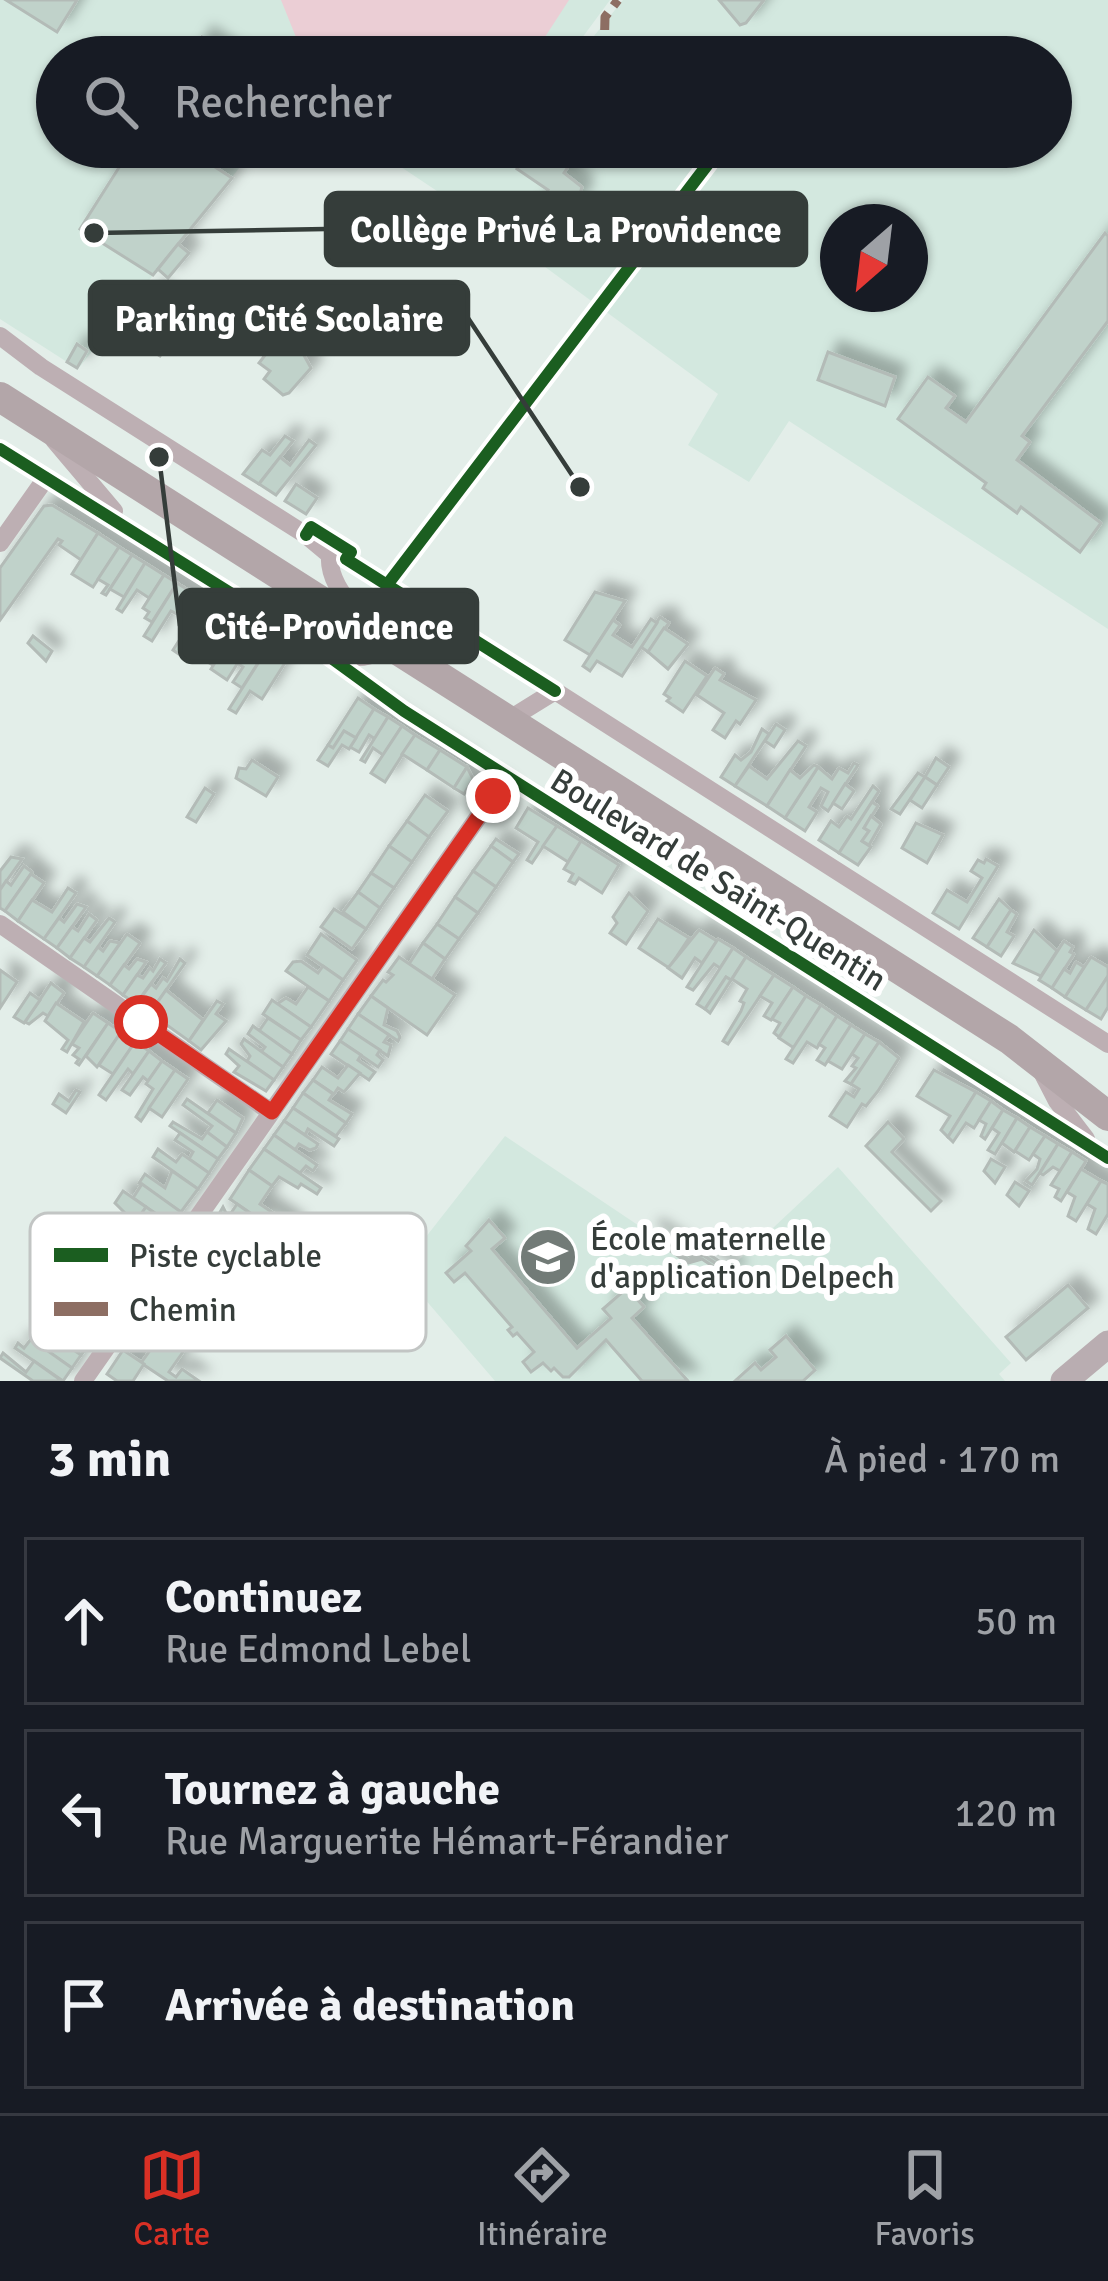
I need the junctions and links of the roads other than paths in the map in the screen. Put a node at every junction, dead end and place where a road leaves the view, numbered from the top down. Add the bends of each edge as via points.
1 (0, 336) edge
2 (0, 397) edge
3 (40, 422) junction
4 (0, 449) edge
5 (46, 478) junction
6 (132, 530) junction
7 (0, 543) edge
8 (416, 603) dead end
9 (381, 639) junction
10 (312, 644) junction
11 (508, 720) junction
12 (507, 776) junction
13 (2, 931) edge
14 (1009, 1039) junction
15 (1108, 1044) edge
16 (1037, 1062) junction
17 (1108, 1093) edge
18 (272, 1112) junction
19 (1108, 1116) edge
20 (1100, 1153) edge
21 (201, 1213) edge
22 (1108, 1344) edge
23 (104, 1351) edge
24 (83, 1381) edge
25 (1064, 1381) edge

1 - 9 street, Boulevard de Saint-Quentin via 306,535 330,555 340,590
2 - 3 main road, Boulevard de Saint-Quentin
3 - 6 street
3 - 9 main road, Boulevard de Saint-Quentin
4 - 5 street, Boulevard de Saint-Quentin
5 - 6 street, Boulevard de Saint-Quentin
5 - 7 street
6 - 10 street, Boulevard de Saint-Quentin
8 - 9 street
9 - 10 street via 368,659
9 - 11 main road, Boulevard de Saint-Quentin
10 - 12 street, Boulevard de Saint-Quentin
11 - 14 main road, Boulevard de Saint-Quentin
11 - 15 street, Boulevard de Saint-Quentin via 555,691
12 - 18 street
12 - 20 street, Boulevard de Saint-Quentin
13 - 18 street
14 - 16 main road, Boulevard de Saint-Quentin
14 - 17 main road, Boulevard de Saint-Quentin
16 - 19 main road, Boulevard de Saint-Quentin
16 - 20 street, Boulevard de Saint-Quentin
18 - 21 street
22 - 25 street
23 - 24 street

